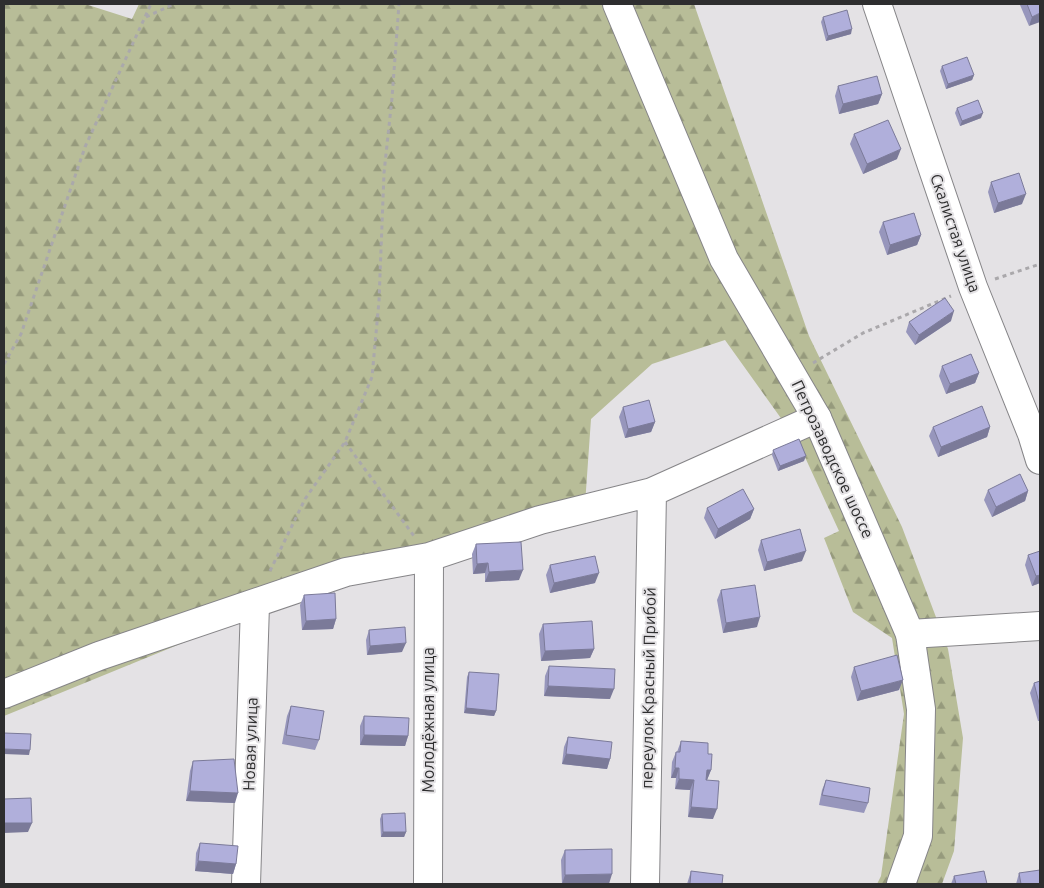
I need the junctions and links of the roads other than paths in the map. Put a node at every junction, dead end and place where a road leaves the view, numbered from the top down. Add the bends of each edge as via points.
1 (617, 4) edge
2 (877, 4) edge
3 (817, 418) junction
4 (1040, 460) edge
5 (652, 492) junction
6 (429, 557) junction
7 (255, 605) junction
8 (1040, 626) edge
9 (910, 634) junction
10 (4, 694) edge
11 (246, 884) edge
12 (428, 884) edge
13 (645, 884) edge
14 (901, 884) edge

1 - 3 street, Петрозаводское шоссе via 724,260
2 - 4 street, Скалистая улица via 973,286
3 - 5 street
3 - 9 street, Петрозаводское шоссе
5 - 6 street via 540,520
5 - 13 street, переулок Красный Прибой
6 - 7 street via 346,572
6 - 12 street, Молодёжная улица
7 - 10 street via 99,656
7 - 11 street, Новая улица
8 - 9 street
9 - 14 street, Петрозаводское шоссе via 922,709 918,836

